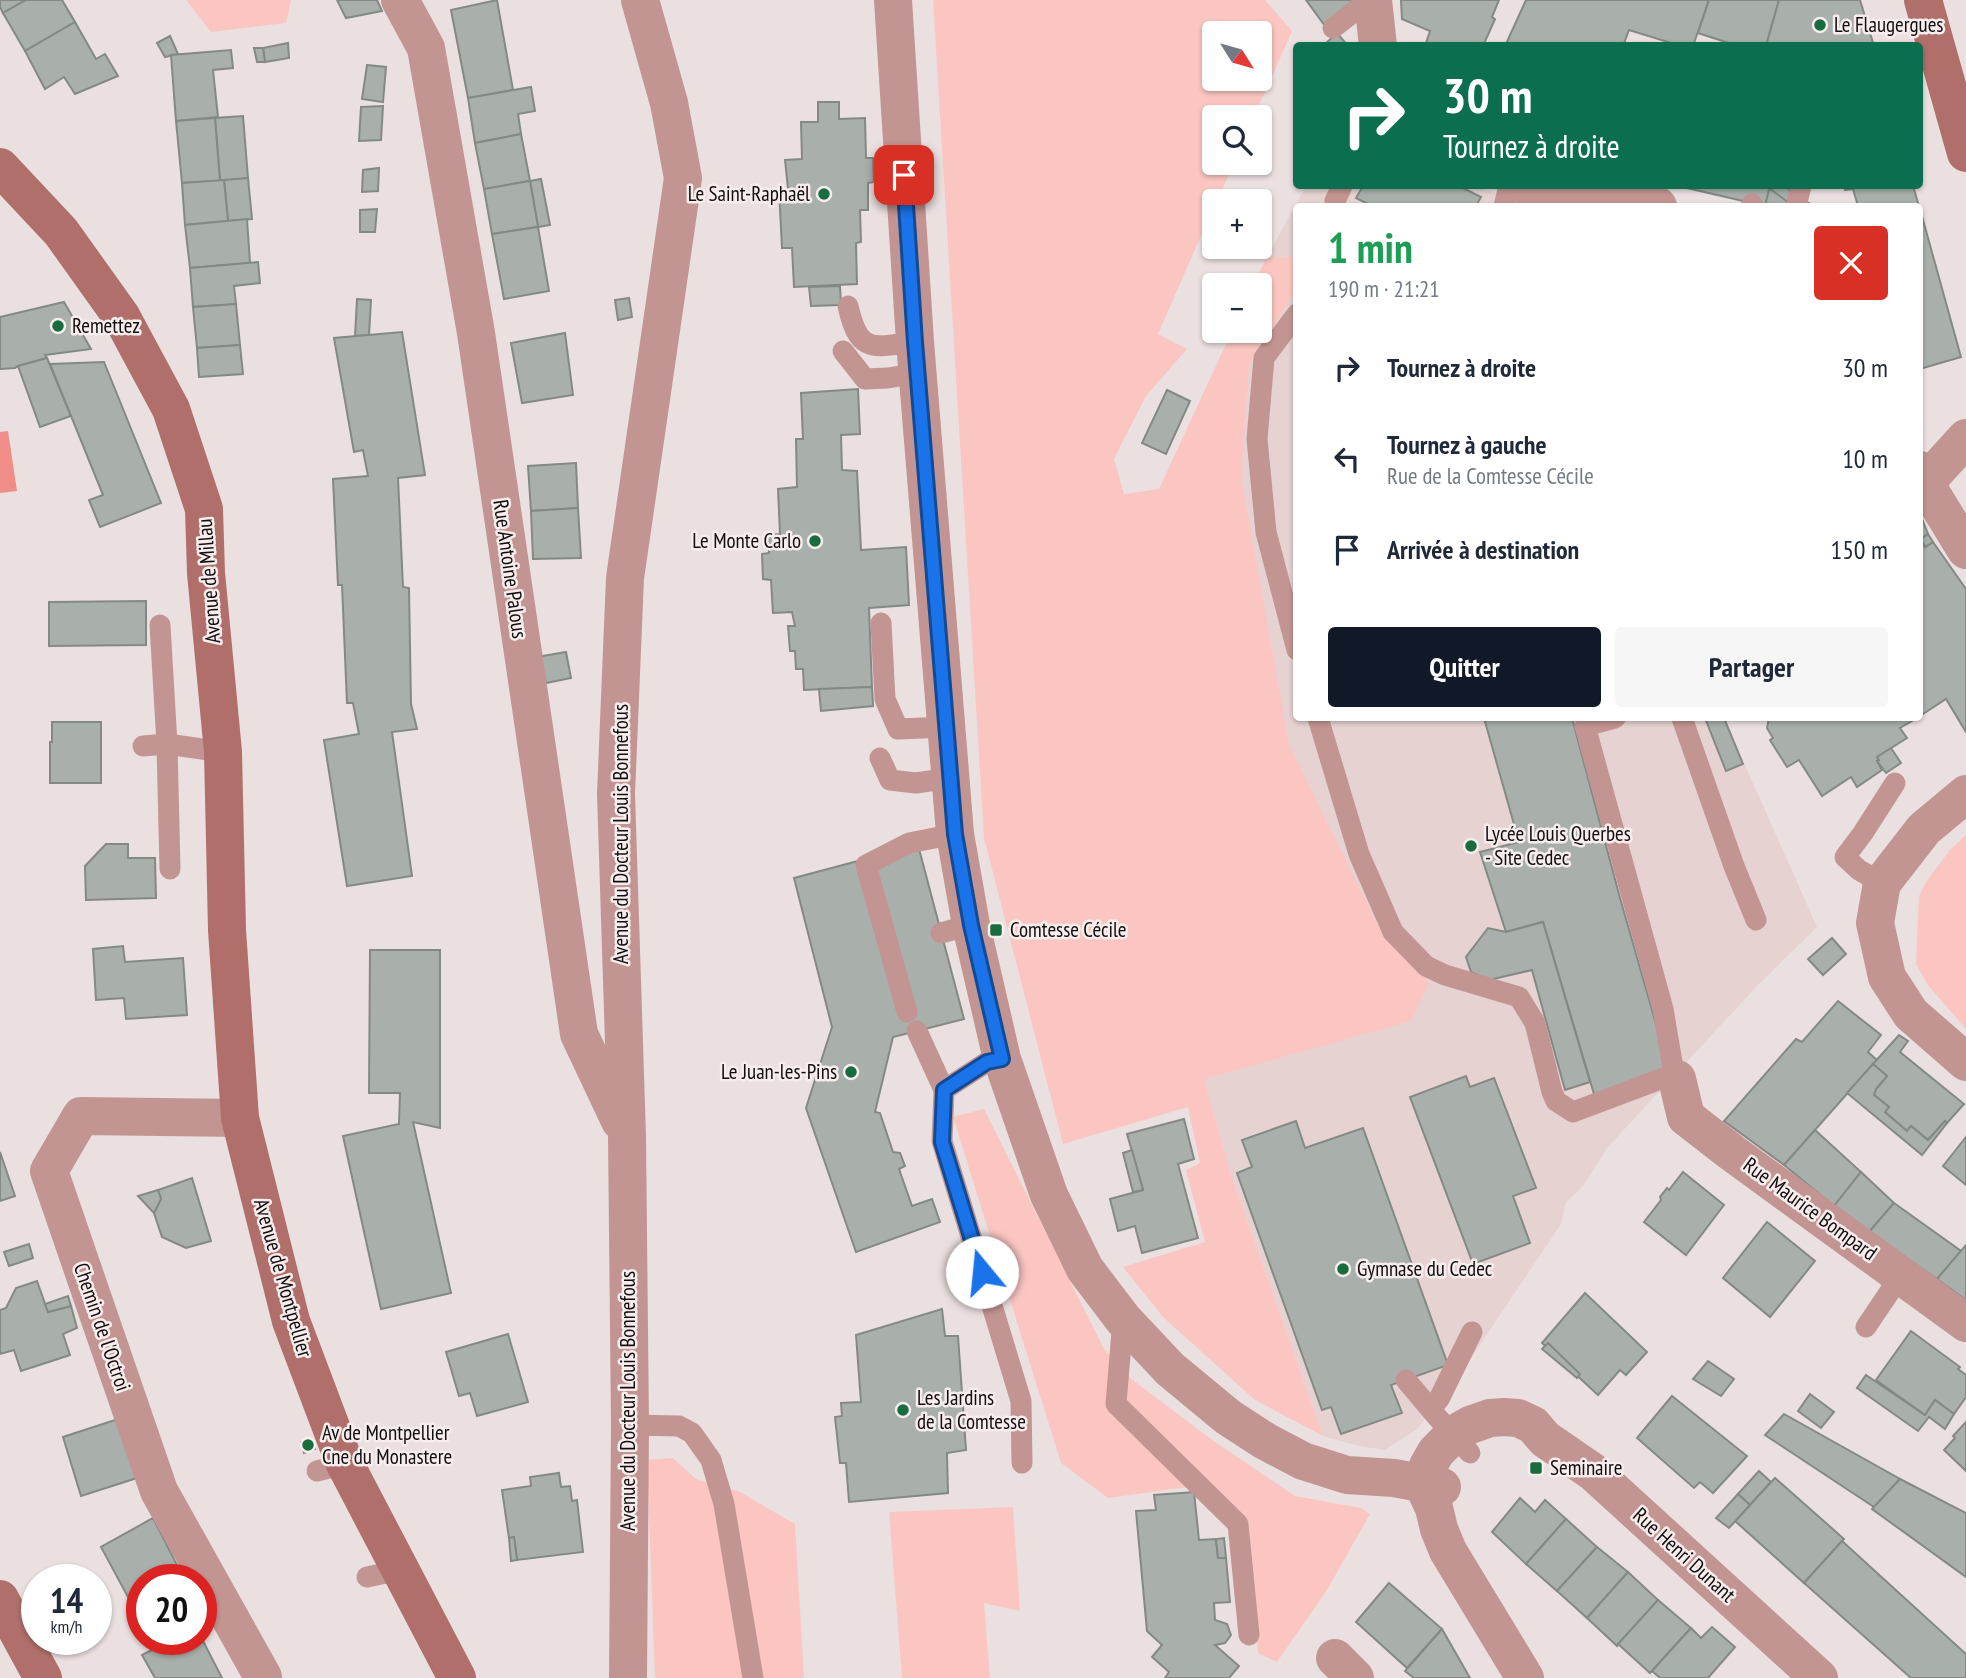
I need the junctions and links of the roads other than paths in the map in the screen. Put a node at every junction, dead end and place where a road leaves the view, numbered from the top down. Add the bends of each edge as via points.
1 (400, 0) edge
2 (640, 0) edge
3 (893, 0) edge
4 (1371, 0) edge
5 (1923, 0) edge
6 (1333, 27) dead end
7 (1377, 42) edge
8 (1966, 153) edge
9 (0, 167) edge
10 (1536, 189) edge
11 (15, 191) edge
12 (1578, 202) edge
13 (1598, 203) edge
14 (848, 306) dead end
15 (1293, 319) edge
16 (843, 351) dead end
17 (916, 358) junction
18 (1966, 438) edge
19 (1923, 477) edge
20 (1966, 550) edge
21 (881, 623) dead end
22 (160, 625) dead end
23 (1293, 635) edge
24 (1319, 721) edge
25 (1604, 721) edge
26 (1683, 721) edge
27 (948, 727) junction
28 (167, 744) junction
29 (144, 746) dead end
30 (223, 752) junction
31 (880, 758) dead end
32 (950, 778) junction
33 (1895, 783) dead end
34 (1966, 794) edge
35 (955, 834) junction
36 (170, 869) dead end
37 (1882, 883) junction
38 (1756, 920) dead end
39 (227, 930) joint
40 (1002, 1059) junction
41 (1966, 1062) edge
42 (1676, 1076) junction
43 (944, 1090) junction
44 (240, 1118) junction
45 (627, 1136) junction
46 (1901, 1275) junction
47 (1123, 1320) junction
48 (1966, 1323) edge
49 (1867, 1327) dead end
50 (1472, 1332) dead end
51 (1406, 1380) dead end
52 (630, 1425) junction
53 (1452, 1432) junction
54 (1023, 1464) dead end
55 (1433, 1492) junction
56 (0, 1599) edge
57 (1249, 1635) dead end
58 (263, 1677) edge
59 (43, 1678) edge
60 (457, 1678) edge
61 (628, 1678) edge
62 (753, 1678) edge
63 (1525, 1678) edge
64 (1819, 1678) edge

1 - 45 street, Rue Antoine Palous via 426,48 476,333 579,1034
2 - 45 street, Avenue du Docteur Louis Bonnefous via 669,103 683,178 625,578 616,794
3 - 17 street
4 - 6 lane
4 - 7 street
5 - 8 main road
9 - 11 main road, Avenue de Millau
10 - 12 street
11 - 30 main road, Avenue de Millau via 61,232 121,316 171,409 204,509
12 - 13 street
14 - 17 lane via 861,339
15 - 23 lane via 1264,358 1257,439 1266,532
16 - 17 lane via 865,379 888,378
17 - 27 street
18 - 19 street
19 - 20 street
21 - 27 lane via 885,699 898,729
22 - 28 lane
24 - 42 lane via 1359,854 1393,932 1426,966 1519,997 1535,1023 1556,1101 1573,1112
25 - 42 lane via 1585,726 1663,1009
26 - 38 lane
27 - 32 street
28 - 29 lane
28 - 30 lane
28 - 36 lane
30 - 39 main road, Avenue de Millau
31 - 32 lane via 890,780 916,783
32 - 35 street
33 - 37 lane via 1845,857
34 - 37 street via 1924,829
35 - 40 street via 956,929
35 - 43 lane via 908,843 866,865 912,1021
37 - 41 street via 1875,923 1887,977 1911,1014
39 - 44 main road, Avenue de Montpellier
40 - 43 lane via 987,1062
40 - 47 street via 1049,1195 1085,1269
42 - 46 street, Rue Maurice Bompard via 1686,1117
43 - 54 lane via 942,1142 1021,1401
44 - 58 street, Chemin de l'Octroi via 81,1116 49,1171 159,1491
44 - 60 main road, Avenue de Montpellier via 331,1467 383,1573
45 - 52 street, Avenue du Docteur Louis Bonnefous
46 - 48 street, Rue Maurice Bompard
46 - 49 lane
47 - 55 street via 1170,1369 1265,1441 1303,1461 1348,1475 1394,1478
47 - 57 lane via 1116,1404 1238,1524
50 - 53 lane via 1439,1399
51 - 53 lane
52 - 61 street, Avenue du Docteur Louis Bonnefous
52 - 62 lane via 679,1426 692,1433 711,1460 724,1504
53 - 55 street, Rue Henri Dunant via 1428,1466
53 - 64 street, Rue Henri Dunant via 1493,1443 1520,1437 1545,1439 1593,1472
55 - 63 street via 1448,1551
56 - 59 main road

